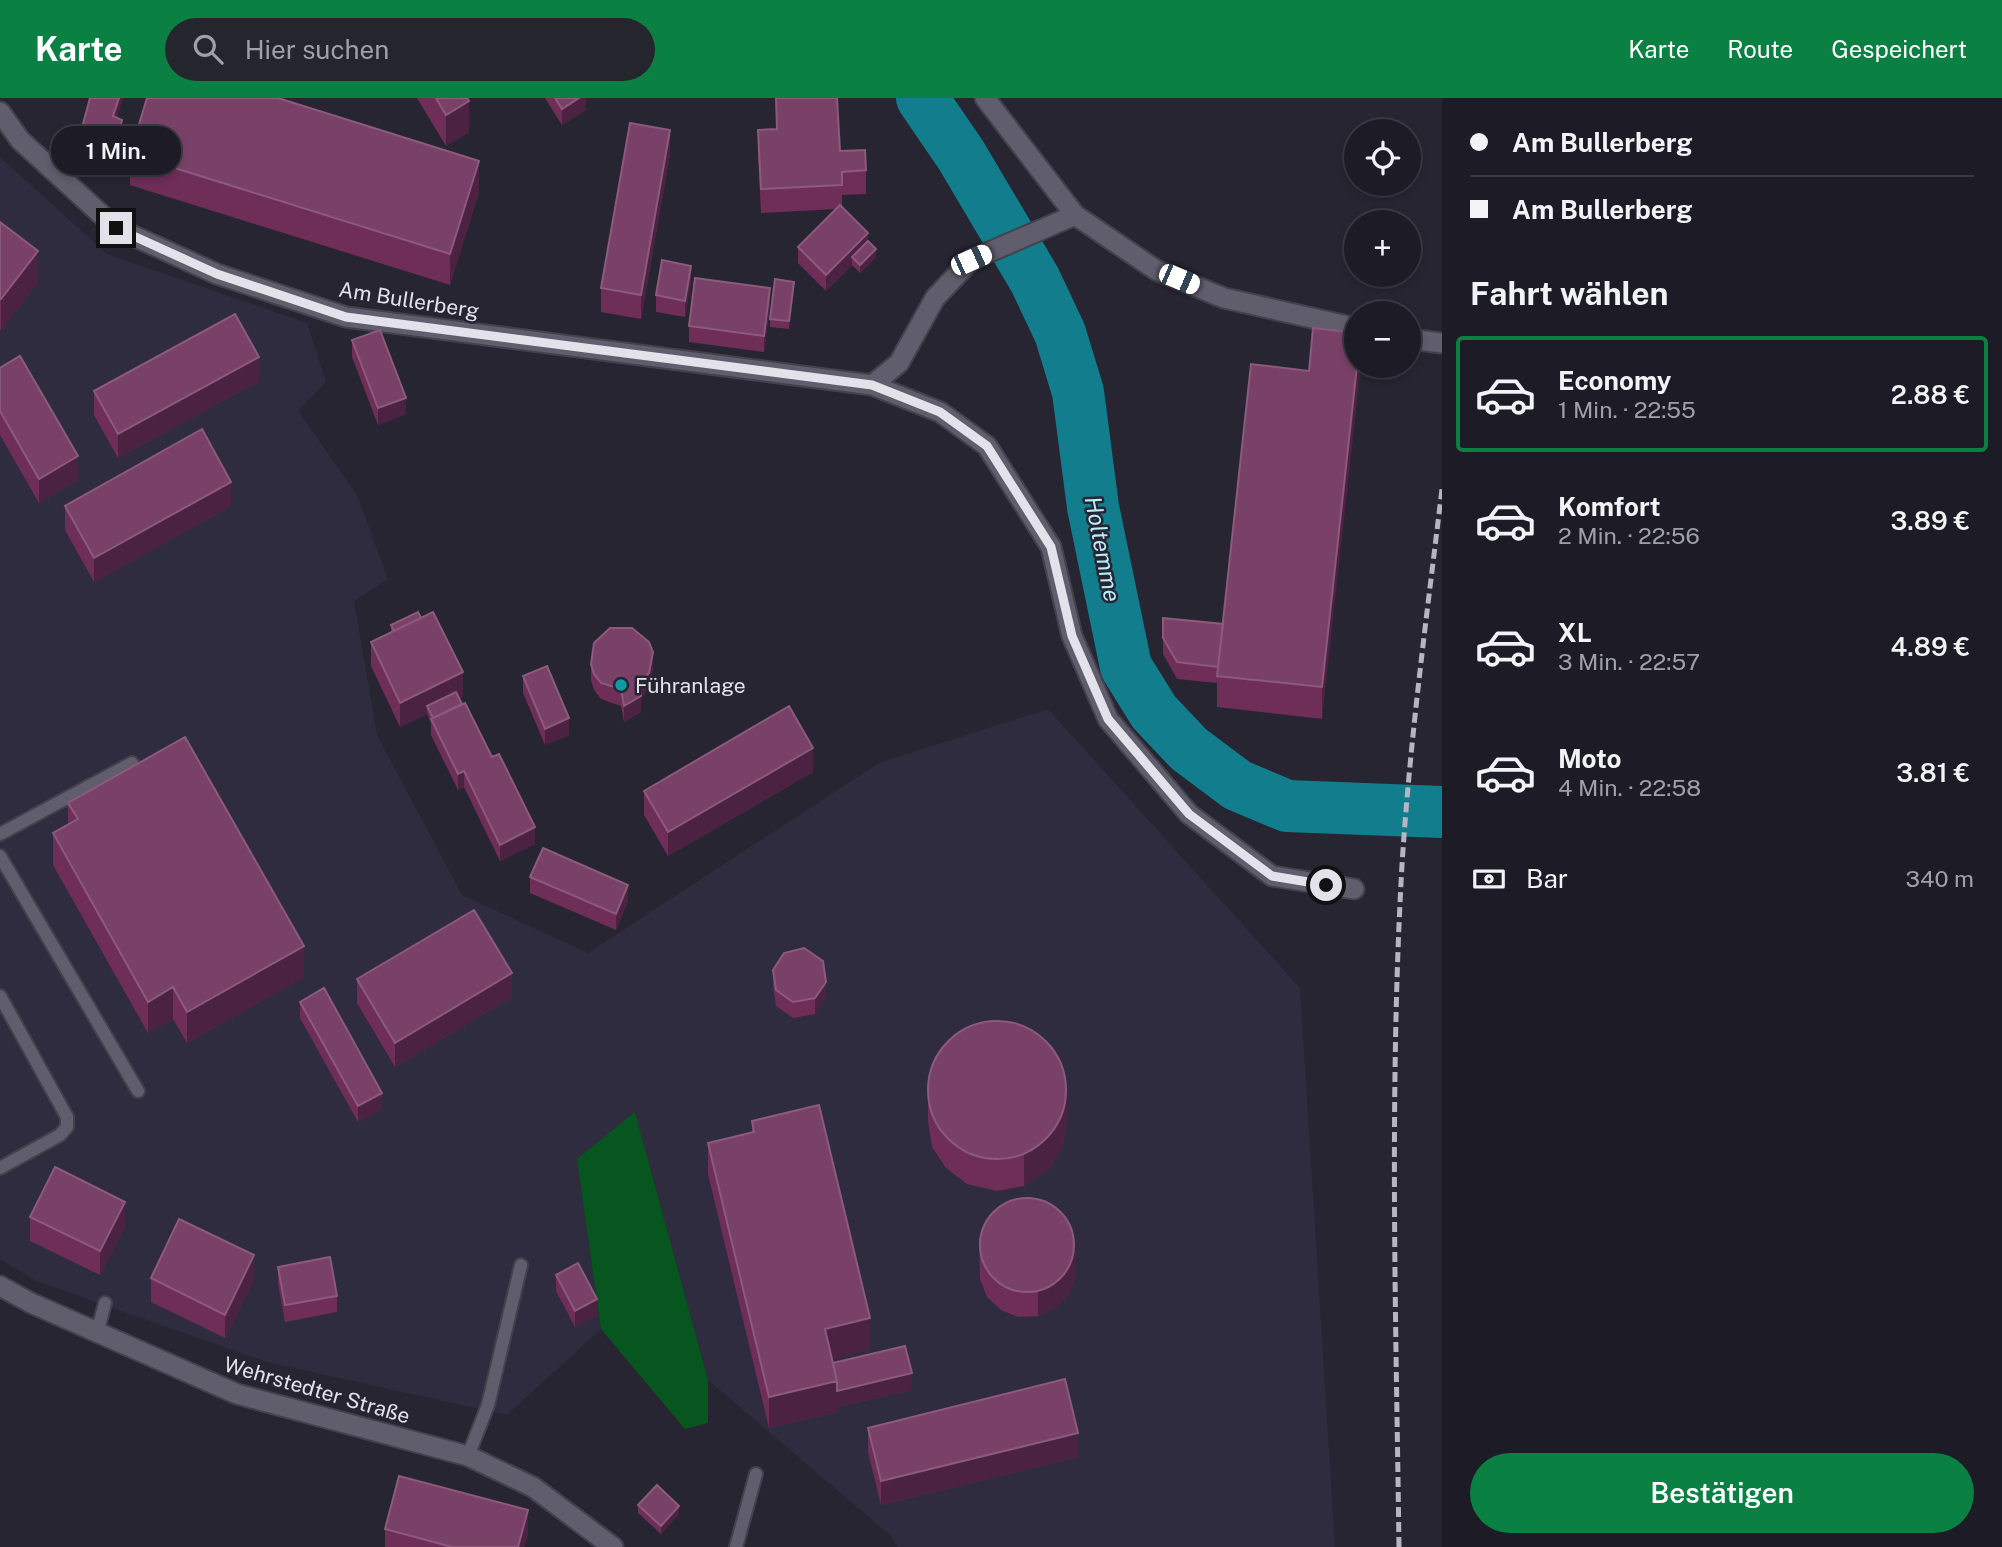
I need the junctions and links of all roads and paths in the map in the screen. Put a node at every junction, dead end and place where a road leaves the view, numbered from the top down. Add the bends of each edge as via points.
1 (985, 98) edge
2 (0, 112) edge
3 (1075, 215) junction
4 (1344, 325) edge
5 (1421, 340) edge
6 (1442, 343) edge
7 (872, 385) junction
8 (132, 763) edge
9 (0, 834) edge
10 (1, 861) edge
11 (1354, 889) dead end
12 (0, 996) edge
13 (138, 1091) dead end
14 (0, 1168) edge
15 (521, 1265) dead end
16 (0, 1286) edge
17 (105, 1303) dead end
18 (97, 1333) junction
19 (468, 1456) junction
20 (755, 1474) dead end
21 (613, 1547) edge
22 (736, 1547) edge

1 - 3 street
2 - 7 street, Am Bullerberg via 20,140 116,228 217,274 346,317
3 - 4 street via 1156,270 1224,298
3 - 7 street via 971,260 935,298 899,363
5 - 6 street
7 - 11 street, Am Bullerberg via 940,412 987,446 1051,547 1072,636 1108,719 1189,814 1272,876
8 - 9 lane
10 - 13 lane
12 - 14 lane via 67,1117 67,1127 60,1135
15 - 19 lane via 488,1405
16 - 18 street, Wehrstedter Straße
17 - 18 lane
18 - 19 street, Wehrstedter Straße via 237,1394
19 - 21 street, Wehrstedter Straße via 533,1487
20 - 22 lane

